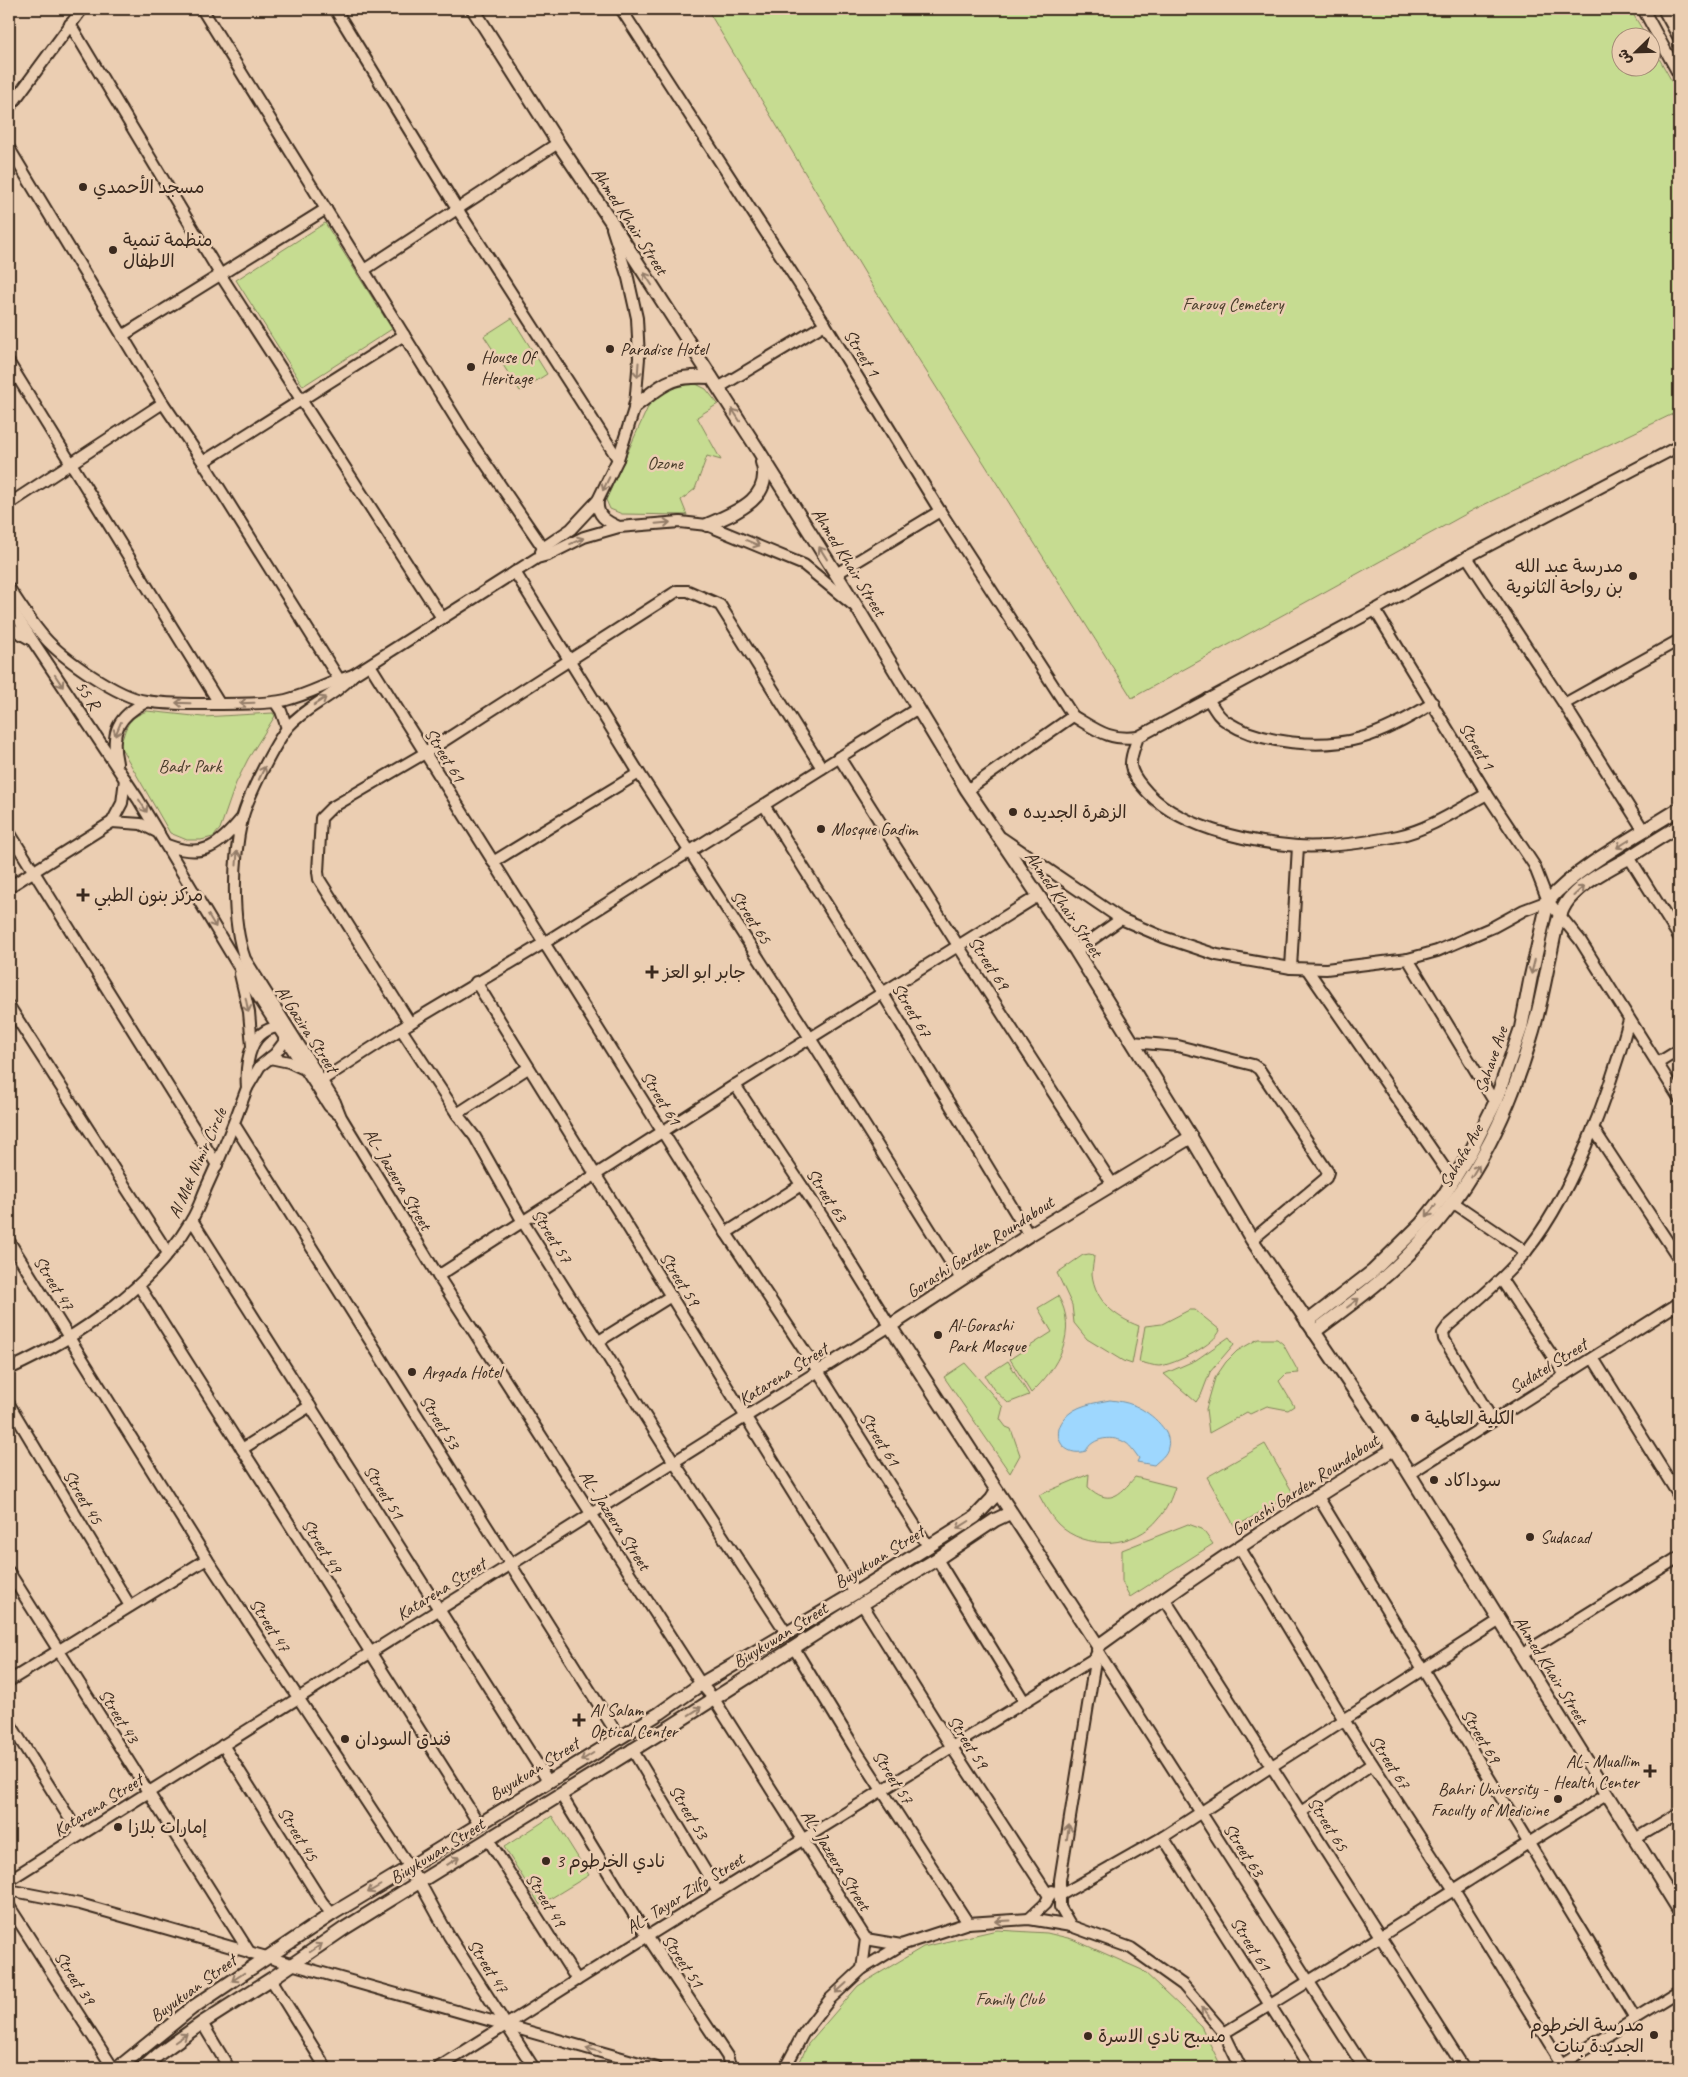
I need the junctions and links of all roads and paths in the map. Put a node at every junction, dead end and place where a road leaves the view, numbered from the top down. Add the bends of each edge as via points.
1 (82, 9) edge
2 (202, 9) edge
3 (335, 9) edge
4 (473, 9) edge
5 (621, 9) edge
6 (1643, 9) edge
7 (1663, 9) edge
8 (70, 24) junction
9 (1679, 38) edge
10 (1679, 75) edge
11 (9, 108) edge
12 (558, 143) junction
13 (9, 148) edge
14 (326, 209) junction
15 (458, 210) junction
16 (610, 220) junction
17 (364, 270) junction
18 (220, 274) junction
19 (825, 324) junction
20 (404, 335) junction
21 (122, 336) junction
22 (9, 363) edge
23 (715, 383) junction
24 (300, 399) junction
25 (163, 403) junction
26 (636, 406) junction
27 (1679, 446) edge
28 (757, 448) junction
29 (618, 459) junction
30 (203, 462) junction
31 (70, 463) junction
32 (598, 500) junction
33 (9, 504) edge
34 (940, 510) junction
35 (707, 525) junction
36 (619, 527) junction
37 (546, 551) junction
38 (1467, 557) junction
39 (514, 572) junction
40 (836, 574) junction
41 (9, 589) edge
42 (9, 605) edge
43 (858, 609) junction
44 (1375, 610) junction
45 (442, 618) junction
46 (9, 627) edge
47 (32, 640) junction
48 (1679, 640) edge
49 (569, 661) junction
50 (370, 665) junction
51 (341, 683) junction
52 (1208, 699) junction
53 (146, 702) junction
54 (275, 702) junction
55 (1433, 703) junction
56 (219, 704) junction
57 (1564, 704) junction
58 (918, 708) junction
59 (1073, 716) junction
60 (287, 728) junction
61 (1138, 737) junction
62 (425, 753) junction
63 (840, 757) junction
64 (118, 768) junction
65 (822, 768) junction
66 (639, 773) junction
67 (125, 779) junction
68 (967, 790) junction
69 (1488, 794) junction
70 (764, 805) junction
71 (1679, 809) edge
72 (243, 818) junction
73 (112, 822) junction
74 (1679, 826) edge
75 (1644, 831) junction
76 (9, 832) edge
77 (995, 833) junction
78 (160, 834) junction
79 (167, 845) junction
80 (1298, 846) junction
81 (690, 851) junction
82 (1629, 857) junction
83 (493, 862) junction
84 (33, 873) junction
85 (9, 887) edge
86 (1038, 896) junction
87 (1548, 901) junction
88 (1560, 917) junction
89 (1122, 920) junction
90 (1679, 937) edge
91 (544, 943) junction
92 (958, 946) junction
93 (1076, 951) junction
94 (1408, 959) junction
95 (241, 961) junction
96 (1291, 968) junction
97 (1307, 969) junction
98 (476, 982) junction
99 (883, 994) junction
100 (9, 1006) edge
101 (1629, 1020) junction
102 (406, 1026) junction
103 (285, 1032) junction
104 (810, 1038) junction
105 (1132, 1042) junction
106 (252, 1048) junction
107 (1679, 1050) edge
108 (270, 1058) junction
109 (1658, 1063) junction
110 (528, 1068) junction
111 (305, 1069) junction
112 (318, 1083) junction
113 (734, 1085) junction
114 (247, 1088) junction
115 (1679, 1098) edge
116 (1495, 1103) junction
117 (457, 1114) junction
118 (234, 1124) junction
119 (1593, 1128) junction
120 (662, 1132) junction
121 (1191, 1136) junction
122 (217, 1165) junction
123 (596, 1175) junction
124 (1453, 1180) junction
125 (1113, 1184) junction
126 (802, 1185) junction
127 (1454, 1203) junction
128 (192, 1220) junction
129 (523, 1222) junction
130 (726, 1232) junction
131 (1030, 1235) junction
132 (1252, 1240) junction
133 (9, 1241) edge
134 (1526, 1252) junction
135 (168, 1253) junction
136 (1679, 1259) edge
137 (438, 1276) junction
138 (961, 1279) junction
139 (1501, 1279) junction
140 (139, 1286) junction
141 (671, 1296) junction
142 (1679, 1303) edge
143 (890, 1326) junction
144 (1311, 1327) junction
145 (68, 1336) junction
146 (599, 1341) junction
147 (1593, 1358) junction
148 (9, 1369) edge
149 (818, 1371) junction
150 (1565, 1375) junction
151 (9, 1404) edge
152 (310, 1406) junction
153 (746, 1416) junction
154 (1493, 1421) junction
155 (242, 1449) junction
156 (1394, 1449) junction
157 (674, 1462) junction
158 (1409, 1474) junction
159 (1676, 1484) edge
160 (997, 1491) junction
161 (1317, 1495) junction
162 (1679, 1496) edge
163 (1010, 1513) junction
164 (591, 1514) junction
165 (928, 1546) junction
166 (1240, 1548) junction
167 (1679, 1557) edge
168 (207, 1559) junction
169 (937, 1559) junction
170 (510, 1564) junction
171 (9, 1572) edge
172 (854, 1593) junction
173 (1164, 1598) junction
174 (862, 1604) junction
175 (130, 1606) junction
176 (439, 1609) junction
177 (1500, 1620) junction
178 (787, 1634) junction
179 (794, 1648) junction
180 (58, 1650) junction
181 (370, 1652) junction
182 (1096, 1652) junction
183 (1522, 1655) junction
184 (1422, 1670) junction
185 (9, 1681) edge
186 (701, 1684) junction
187 (298, 1698) junction
188 (714, 1699) junction
189 (1024, 1701) junction
190 (1344, 1720) junction
191 (9, 1722) edge
192 (619, 1737) junction
193 (223, 1745) junction
194 (951, 1746) junction
195 (632, 1749) junction
196 (1372, 1764) junction
197 (1272, 1766) junction
198 (548, 1781) junction
199 (882, 1790) junction
200 (148, 1792) junction
201 (1608, 1794) junction
202 (560, 1795) junction
203 (1301, 1812) junction
204 (1679, 1812) edge
205 (1201, 1813) junction
206 (478, 1824) junction
207 (80, 1835) junction
208 (1164, 1837) junction
209 (488, 1839) junction
210 (804, 1839) junction
211 (1635, 1839) junction
212 (1527, 1843) junction
213 (410, 1867) junction
214 (9, 1880) edge
215 (420, 1883) junction
216 (9, 1890) edge
217 (1454, 1890) junction
218 (718, 1892) junction
219 (1054, 1896) junction
220 (9, 1906) edge
221 (1679, 1910) edge
222 (332, 1914) junction
223 (1029, 1919) junction
224 (968, 1922) junction
225 (1071, 1926) junction
226 (647, 1936) junction
227 (1381, 1938) junction
228 (866, 1939) junction
229 (901, 1945) junction
230 (250, 1953) junction
231 (267, 1958) junction
232 (291, 1964) junction
233 (862, 1969) junction
234 (271, 1979) junction
235 (577, 1980) junction
236 (1310, 1982) junction
237 (1679, 1991) edge
238 (1270, 2006) junction
239 (1635, 2018) junction
240 (202, 2023) junction
241 (506, 2025) junction
242 (1224, 2033) junction
243 (1560, 2067) edge
244 (113, 2068) edge
245 (118, 2068) edge
246 (142, 2068) edge
247 (229, 2068) edge
248 (326, 2068) edge
249 (438, 2068) edge
250 (534, 2068) edge
251 (657, 2068) edge
252 (731, 2068) edge
253 (785, 2068) edge
254 (1241, 2068) edge
255 (1310, 2068) edge
256 (1364, 2068) edge
257 (1464, 2068) edge

1 - 8 street
2 - 14 street
3 - 15 street
4 - 12 main road, Ahmed Khair Street
5 - 19 street, Street 1
6 - 10 street
7 - 9 street
8 - 11 street
8 - 18 street
12 - 15 street
12 - 16 main road, Ahmed Khair Street
13 - 21 street
14 - 17 street
14 - 18 street
15 - 17 street
15 - 29 street
23 -> 16 main road, Ahmed Khair Street
16 -> 26 street via 637,318
17 - 20 street
18 - 21 street
18 - 24 street
19 - 23 street
19 - 34 street, Street 1
20 - 24 street
20 - 37 street via 464,432
21 - 25 street
22 - 31 street
23 - 26 main road via 685,376 671,380
28 -> 23 main road, Ahmed Khair Street
24 - 30 street
24 - 45 street
25 - 30 street
25 - 31 street
26 - 29 street
27 - 38 street
28 - 35 main road via 765,476 760,491 743,510
40 -> 28 main road, Ahmed Khair Street
29 -> 32 street
30 - 51 street
31 - 33 street
31 - 56 street
32 - 36 street via 600,515
32 - 37 street
34 - 40 street
34 - 59 street, Street 1
36 -> 35 street via 680,522
35 -> 43 street via 804,566
37 -> 36 street
37 - 39 street
38 - 44 street
38 - 57 street
39 - 45 street
39 - 49 street, Street 65
40 - 43 main road, Ahmed Khair Street
41 - 53 street via 44,638 62,654 120,692
42 - 47 street, 55 R
43 - 58 main road, Ahmed Khair Street
44 - 52 street
44 - 55 street, Street 1
45 - 50 street
46 - 47 street
47 -> 64 street, 55 R
48 - 57 street
49 - 62 street
49 - 65 street via 677,591 688,591 716,602
49 - 66 street, Street 65
50 - 51 street
50 - 62 street, Street 61
51 - 54 street
60 -> 51 street
52 - 55 street via 1227,722 1245,730 1274,740 1314,743 1362,738
52 - 61 street
56 -> 53 street
53 -> 64 street via 130,710 116,730 114,750
54 -> 56 street
54 - 60 street
55 - 69 street, Street 1
57 - 75 street
58 - 63 street
58 - 68 main road, Ahmed Khair Street
59 - 61 street via 1105,735 1122,739
59 - 68 street
72 -> 60 street via 263,769
61 - 80 street via 1131,766 1134,776 1165,807 1200,825 1241,837
62 - 83 street, Street 61
62 - 102 street, Street 57 via 321,818 318,872 323,887
63 - 65 street
63 - 92 street, Street 69
64 - 67 street, 55 R
65 - 70 street
66 - 81 street, Street 65
66 - 83 street
67 - 73 street via 122,803
67 -> 78 street
68 - 77 main road, Ahmed Khair Street
69 - 80 street via 1434,823 1400,836
69 - 87 street, Street 1 via 1534,865
70 - 81 street
70 - 99 street, Street 67
71 - 75 main road
72 - 79 street via 215,846 193,851
95 -> 72 street via 236,885
73 - 78 street via 141,824
73 - 84 street
74 - 82 main road, Sahafa Ave
75 -> 87 main road via 1594,863
76 - 84 street
77 - 86 main road, Ahmed Khair Street
77 - 89 street
78 - 79 street
79 -> 95 street
80 - 96 street
81 - 91 street
81 - 104 street, Street 65
88 -> 82 main road, Sahafa Ave via 1576,892
82 - 90 street
83 - 91 street, Street 61
84 - 85 street
84 - 122 street
86 - 92 street
86 - 93 main road, Ahmed Khair Street
87 - 88 street, Street 1
87 - 94 street via 1470,938
87 -> 116 main road, Sahave Ave via 1521,1028
88 - 101 street via 1580,940
127 -> 88 main road, Sahafa Ave via 1493,1140 1516,1085 1532,1036
89 - 93 street
89 - 96 street via 1217,955
91 - 98 street
91 - 120 street, Street 61
92 - 99 street
92 - 125 street, Street 69
93 - 105 main road, Ahmed Khair Street
94 - 97 street
94 - 116 street
95 - 103 street
95 -> 106 street
96 - 97 street
97 - 124 street
98 - 102 street
98 - 110 street, Street 59
99 - 104 street
99 - 131 street, Street 67
100 - 135 street
101 - 109 street
101 - 119 street
102 - 112 street
102 - 117 street, Street 57
103 - 106 street via 259,1034
103 - 108 street
103 - 111 street
103 - 112 street, Al Gazira Street
104 - 113 street
104 - 138 street, Street 65
105 - 121 main road, Ahmed Khair Street
105 - 132 street via 1178,1046 1253,1065 1259,1069 1328,1172 1326,1178
106 - 114 street, Al Mek Nimir Circle
107 - 109 street
108 - 111 street
108 - 114 street via 260,1066
109 - 115 street
110 - 117 street
110 - 123 street, Street 59
111 - 112 street
112 - 137 street, AL- Jazeera Street via 329,1106 341,1117
113 - 120 street
113 - 126 street, Street 63
114 - 118 street, Al Mek Nimir Circle
116 - 124 main road, Sahave Ave
117 - 129 street, Street 57 via 475,1136
118 - 122 street, Al Mek Nimir Circle
118 - 170 street, Street 53
119 - 134 street via 1560,1201
119 - 136 street
120 - 123 street
120 - 130 street, Street 61
121 - 125 main road, Gorashi Garden Roundabout
121 - 132 main road, Gorashi Garden Roundabout
122 - 128 street, Al Mek Nimir Circle
123 - 129 street
123 - 141 street, Street 59
124 -> 144 main road, Sahave Ave via 1421,1224
125 - 131 main road, Gorashi Garden Roundabout
126 - 130 street
126 - 143 street, Street 63
127 - 134 street
144 -> 127 main road, Sahafa Ave via 1365,1294 1428,1235
128 - 135 street, Al Mek Nimir Circle
128 - 152 street, Street 51
129 - 137 street
129 - 146 street, Street 57
130 - 149 street, Street 61
131 - 138 main road, Gorashi Garden Roundabout
132 - 144 main road, Gorashi Garden Roundabout
133 - 145 street, Street 47
134 - 139 street
135 - 140 street, Al Mek Nimir Circle
137 - 164 street, AL- Jazeera Street
138 - 143 main road, Gorashi Garden Roundabout
139 - 150 street
139 - 154 street via 1448,1326 1443,1336
140 - 145 street, Al Mek Nimir Circle via 84,1328
140 - 155 street, Street 49
141 - 146 street
141 - 153 street, Street 59
142 - 147 street, Sudatel Street
143 - 149 street, Katarena Street
143 - 160 main road
144 - 156 main road, Gorashi Garden Roundabout
145 - 148 street, Al Mek Nimir Circle via 38,1356
145 - 168 street, Street 47
146 - 157 street, Street 57
147 - 150 street, Sudatel Street
147 - 159 street
149 - 153 street, Katarena Street
149 - 165 street, Street 61
150 - 154 street, Sudatel Street
151 - 175 street, Street 45
152 - 155 street
152 - 176 street, Street 51
153 - 157 street, Katarena Street
153 - 172 street, Street 59
154 - 158 street, Sudatel Street
155 - 181 street, Street 49
156 - 158 main road, Ahmed Khair Street
156 - 161 main road, Gorashi Garden Roundabout
157 - 164 street, Katarena Street
157 - 178 street, Street 57
158 - 177 main road, Ahmed Khair Street
159 - 162 street
160 - 163 main road
160 -> 165 main road, Buyukuan Street via 975,1517
161 - 166 main road, Gorashi Garden Roundabout
161 - 184 street, Street 69
163 - 169 main road, Biuykuwan Street
163 - 182 main road
164 - 170 street, Katarena Street
164 - 186 street, AL- Jazeera Street
165 - 172 main road, Buyukuan Street
166 - 173 main road, Gorashi Garden Roundabout
166 - 190 street, Street 67
167 - 183 street
168 - 175 street
168 - 187 street, Street 47
169 - 174 main road, Biuykuwan Street
169 - 189 street
170 - 176 street, Katarena Street
170 - 192 street, Street 53
171 - 180 street, Street 43
172 - 178 main road, Buyukuan Street
173 - 182 main road, Gorashi Garden Roundabout
173 - 197 street, Street 65
174 - 179 main road, Biuykuwan Street
174 - 194 street, Street 59
175 - 180 street
176 - 181 street, Katarena Street
176 - 198 street, Street 51
177 - 183 main road, Ahmed Khair Street
177 - 184 street
178 - 186 main road, Buyukuan Street
179 - 188 main road, Biuykuwan Street
179 - 199 street, Street 57
180 - 185 street
180 - 200 street, Street 43
181 - 187 street, Katarena Street
181 - 206 street, Street 49
182 - 189 street, AL- Tayar Zilfo Street
182 - 205 street, Street 63
219 -> 182 street via 1060,1880
183 - 201 main road, Ahmed Khair Street
184 - 190 street
184 - 212 street, Street 69
186 - 188 street, AL- Jazeera Street
186 - 192 main road, Buyukuan Street
187 - 193 street, Katarena Street
187 - 213 street, Street 47
195 -> 188 main road, Biuykuwan Street
188 - 210 street, AL- Jazeera Street
189 - 194 street, AL- Tayar Zilfo Street
190 - 196 street, Street 67
190 - 197 street
191 - 207 street
192 -> 198 main road, Buyukuan Street
193 - 200 street, Katarena Street
193 - 222 street, Street 45
194 - 199 street, AL- Tayar Zilfo Street
194 - 219 street, Street 59
195 - 202 main road, Biuykuwan Street
195 - 218 street, Street 53
196 - 203 street
196 - 217 street, Street 67
197 - 203 street, Street 65
197 - 205 street
198 - 206 main road, Buyukuan Street
199 - 210 street, AL- Tayar Zilfo Street
199 - 224 street, Street 57
200 - 207 street, Katarena Street
200 - 230 street, Street 43
201 - 211 main road, Ahmed Khair Street
201 - 212 street
202 - 209 main road, Biuykuwan Street
202 - 226 street, Street 51
203 - 227 street, Street 65
204 - 211 street
205 - 208 street
205 - 236 street, Street 63
206 - 213 main road, Buyukuan Street
207 - 214 street, Katarena Street
208 - 219 street
208 - 238 street, Street 61
215 -> 209 main road, Biuykuwan Street
209 - 235 street, Street 49
210 - 218 street, AL- Tayar Zilfo Street
210 - 228 street, AL- Jazeera Street
211 - 221 main road, Ahmed Khair Street
212 - 217 street
212 - 239 street, Street 69
213 - 215 street, Street 47
213 -> 222 main road, Buyukuan Street
232 -> 215 main road, Biuykuwan Street
215 - 241 street, Street 47 via 449,1936
216 - 230 street via 80,1904
217 - 227 street
217 - 243 street, Street 67
218 - 226 street, AL- Tayar Zilfo Street
219 - 223 street
219 - 225 street
220 - 244 street, Street 39
222 - 231 main road, Buyukuan Street
223 -> 224 street
223 - 225 street
224 - 229 street
242 -> 225 street via 1183,1985 1131,1948
226 - 235 street, AL- Tayar Zilfo Street
226 - 252 street, Street 51 via 727,2056
227 - 236 street
227 - 257 street, Street 65
228 - 229 street
228 - 233 street
229 - 233 street
230 - 231 street
231 - 232 street
231 -> 245 main road, Buyukuan Street via 192,2008
232 - 234 main road, Biuykuwan Street
232 - 241 street
233 -> 253 street via 830,1999 803,2034
234 - 240 main road, Biuykuwan Street
234 - 248 street
235 - 241 street, AL- Tayar Zilfo Street
236 - 238 street
236 - 256 street, Street 63
237 - 239 street
238 - 242 street
238 - 255 street, Street 61
239 - 243 street
246 -> 240 main road, Biuykuwan Street
240 - 247 street
241 - 249 street, AL- Tayar Zilfo Street
241 - 250 street, Street 47
251 -> 241 street
242 - 254 street

